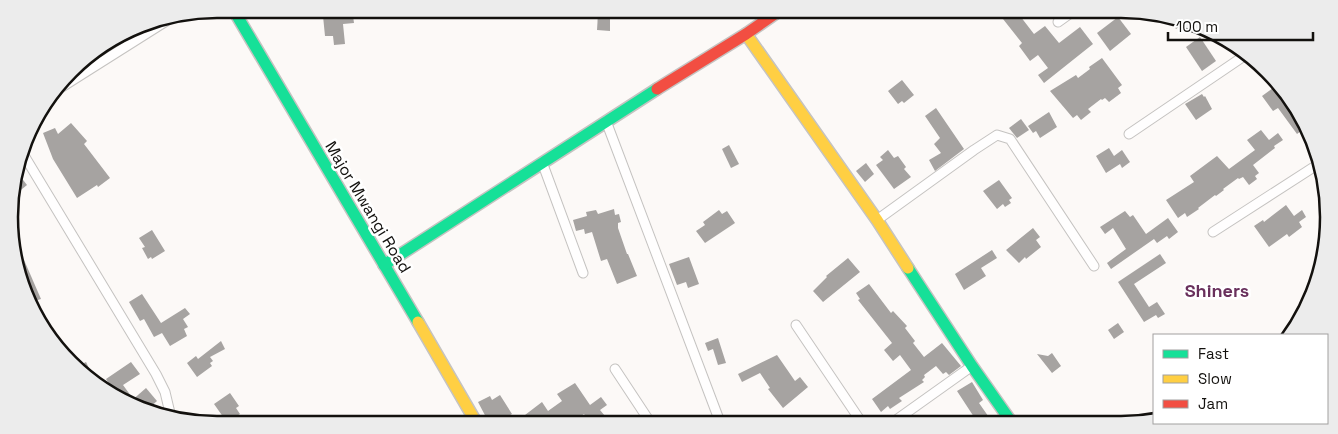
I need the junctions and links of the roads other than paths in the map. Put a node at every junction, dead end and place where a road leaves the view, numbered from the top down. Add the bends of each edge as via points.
1 (238, 18) edge
2 (770, 18) edge
3 (1064, 18) edge
4 (1058, 22) dead end
5 (158, 26) edge
6 (746, 34) junction
7 (1241, 58) edge
8 (71, 81) edge
9 (606, 121) junction
10 (1129, 134) dead end
11 (26, 159) edge
12 (542, 162) junction
13 (1314, 167) edge
14 (877, 220) junction
15 (1212, 232) dead end
16 (384, 265) junction
17 (1094, 266) dead end
18 (583, 274) dead end
19 (796, 325) dead end
20 (972, 366) junction
21 (614, 369) dead end
22 (170, 411) edge
23 (472, 416) edge
24 (646, 416) edge
25 (718, 416) edge
26 (857, 416) edge
27 (902, 416) edge
28 (1007, 416) edge

1 - 16 street, Major Mwangi Road
2 - 6 street
3 - 4 street
5 - 8 street
6 - 9 street
6 - 14 street
7 - 10 street
9 - 12 street
9 - 25 street
11 - 22 street via 156,374
12 - 16 street
12 - 18 street
13 - 15 street
14 - 17 street via 997,135 1010,140
14 - 20 street
16 - 23 street, Major Mwangi Road
19 - 26 street
20 - 27 street
20 - 28 street
21 - 24 street

